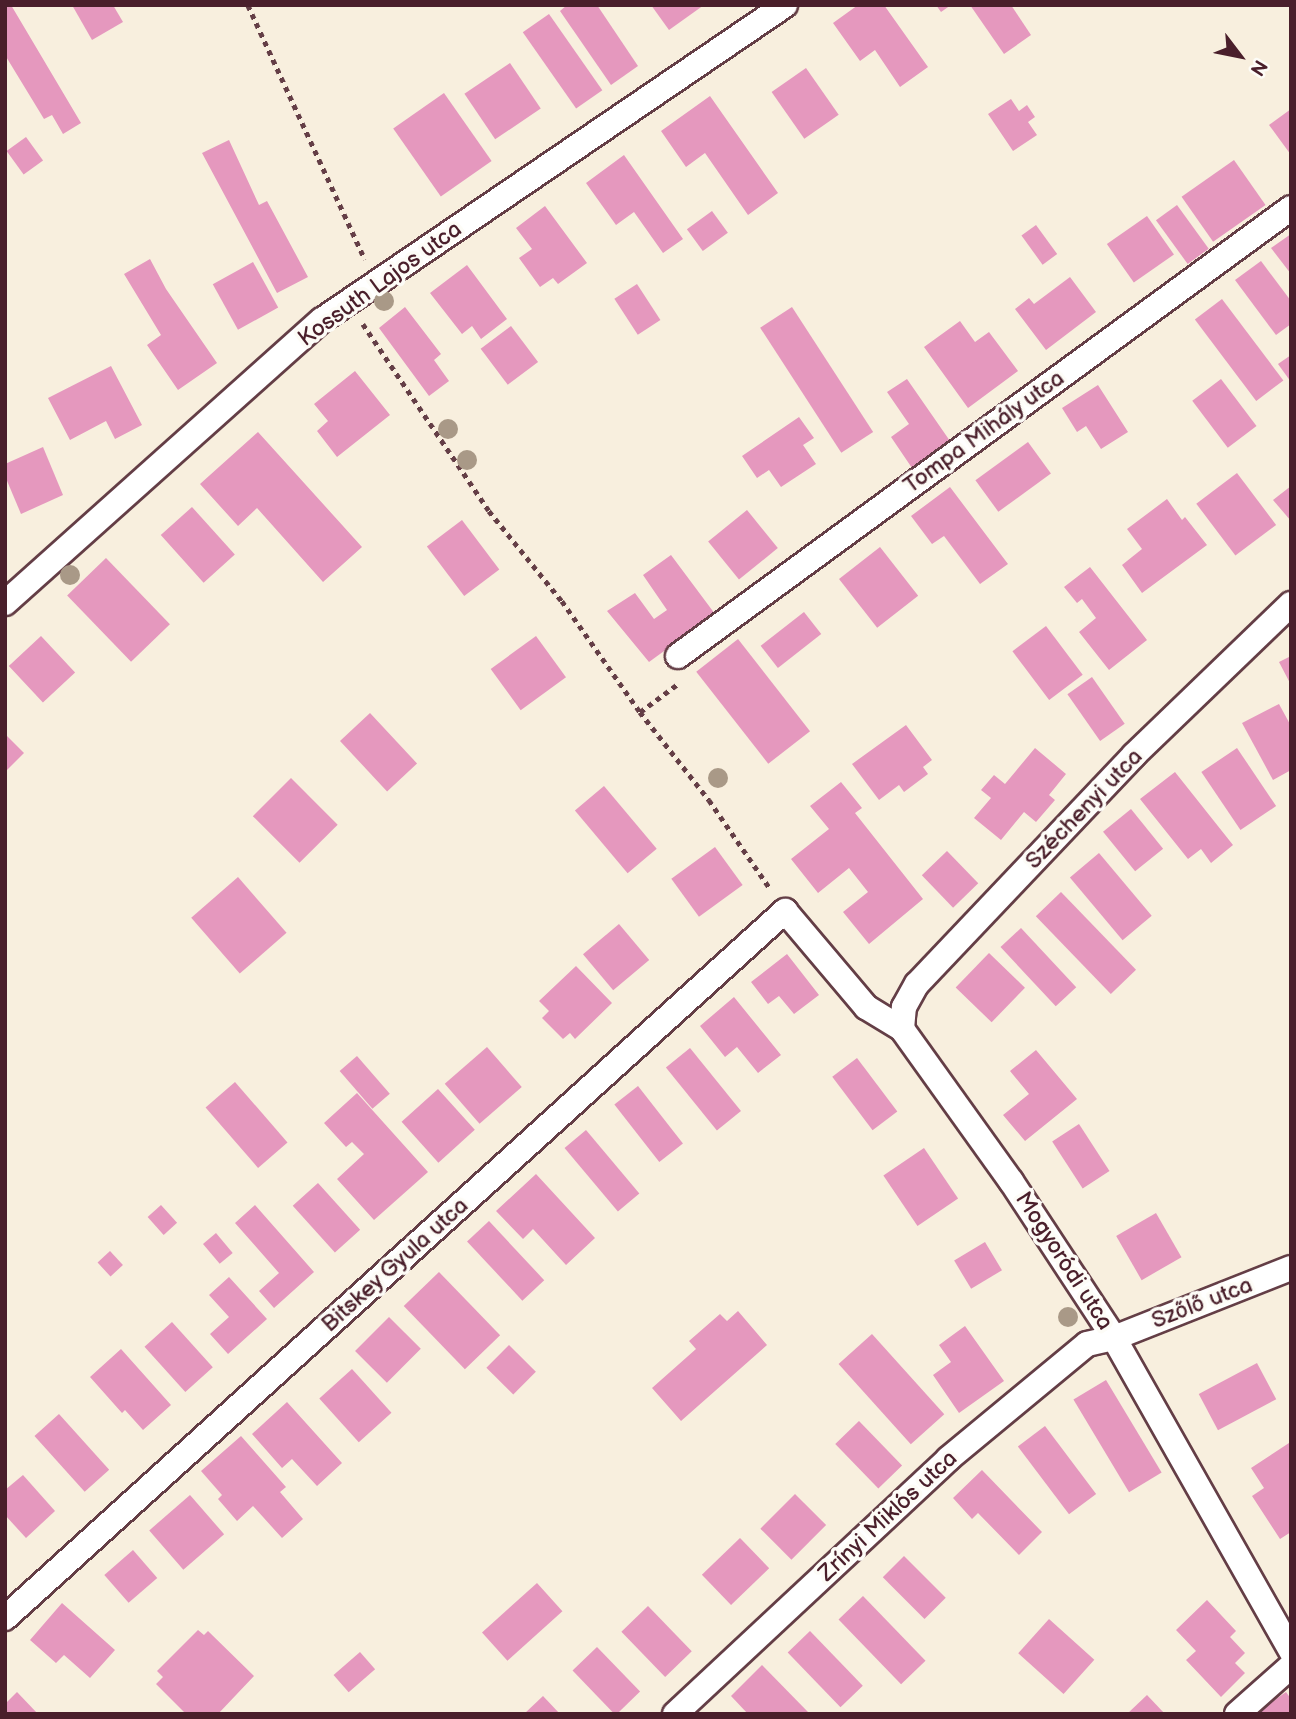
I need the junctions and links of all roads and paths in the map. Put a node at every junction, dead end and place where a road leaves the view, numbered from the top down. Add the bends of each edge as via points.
1 (248, 5) edge
2 (785, 5) edge
3 (1291, 208) edge
4 (363, 293) junction
5 (5, 603) edge
6 (1291, 604) edge
7 (678, 656) dead end
8 (680, 681) dead end
9 (640, 712) junction
10 (785, 911) junction
11 (902, 1029) junction
12 (1291, 1268) edge
13 (1114, 1338) junction
14 (5, 1618) edge
15 (1291, 1651) edge
16 (1291, 1666) edge
17 (675, 1714) edge
18 (1237, 1714) edge

1 - 4 path via 371,271
2 - 4 street, Kossuth Lajos utca
3 - 7 street, Tompa Mihály utca
4 - 5 street, Kossuth Lajos utca via 322,320
4 - 9 path via 364,326 489,511 562,601
6 - 11 street, Széchenyi utca via 1134,755 917,984 904,1007
8 - 9 path
9 - 10 path via 709,800
10 - 11 street, Mogyoródi utca via 866,1007
10 - 14 street, Bitskey Gyula utca
11 - 13 street, Mogyoródi utca via 1012,1181
12 - 13 street, Szőlő utca
13 - 15 street, Mogyoródi utca
13 - 17 street, Zrínyi Miklós utca via 1087,1344 948,1459
16 - 18 street

